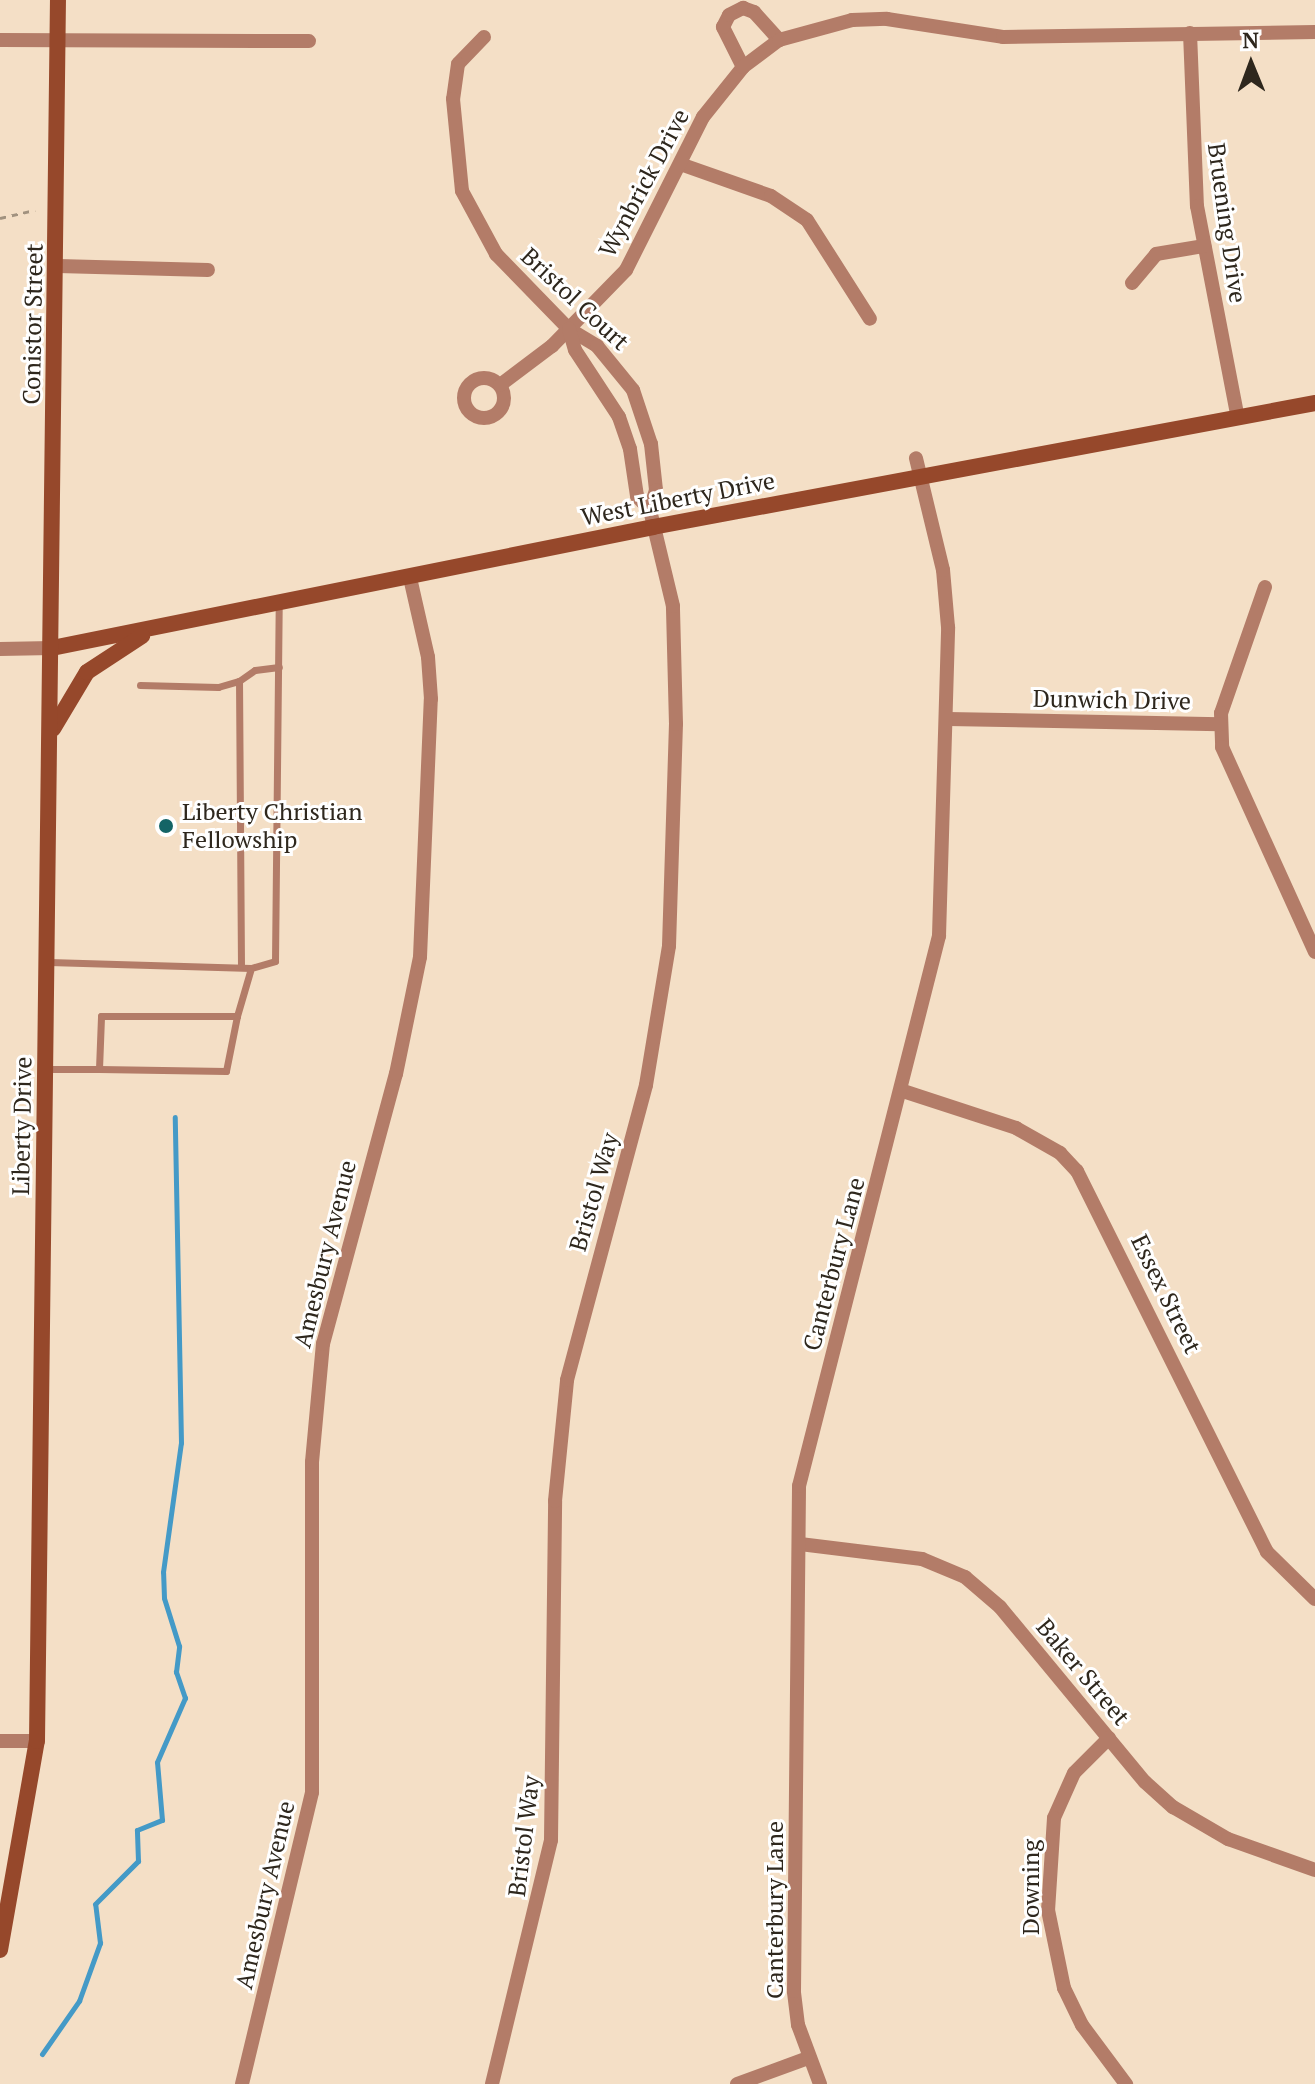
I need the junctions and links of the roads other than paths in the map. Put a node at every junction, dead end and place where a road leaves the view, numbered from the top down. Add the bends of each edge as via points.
1 (58, 0) edge
2 (1315, 32) edge
3 (1190, 33) junction
4 (484, 37) dead end
5 (0, 40) edge
6 (58, 40) junction
7 (779, 40) junction
8 (309, 41) dead end
9 (743, 67) junction
10 (683, 165) junction
11 (1204, 246) junction
12 (58, 266) junction
13 (208, 270) dead end
14 (1132, 283) dead end
15 (870, 319) dead end
16 (569, 329) junction
17 (612, 362) junction
18 (594, 376) junction
19 (500, 385) dead end
20 (1315, 403) edge
21 (640, 406) junction
22 (619, 417) junction
23 (1238, 418) junction
24 (651, 444) junction
25 (630, 449) junction
26 (916, 458) dead end
27 (921, 476) junction
28 (651, 518) junction
29 (410, 578) junction
30 (1265, 587) dead end
31 (279, 604) junction
32 (159, 628) junction
33 (52, 648) junction
34 (0, 649) edge
35 (279, 667) junction
36 (239, 681) junction
37 (140, 685) dead end
38 (948, 719) junction
39 (1220, 724) junction
40 (52, 730) junction
41 (1315, 952) edge
42 (49, 962) junction
43 (241, 966) junction
44 (251, 968) junction
45 (237, 1016) junction
46 (47, 1069) junction
47 (99, 1069) junction
48 (903, 1091) junction
49 (800, 1544) junction
50 (1315, 1599) edge
51 (1109, 1738) junction
52 (0, 1741) edge
53 (37, 1741) junction
54 (1315, 1870) edge
55 (0, 1950) edge
56 (808, 2058) junction
57 (242, 2084) edge
58 (492, 2084) edge
59 (737, 2084) edge
60 (820, 2084) edge
61 (1126, 2084) edge

1 - 6 main road, Conistor Street
2 - 3 street, Wynbrick Drive
3 - 7 street, Wynbrick Drive via 1003,37 887,19 852,20
3 - 11 street, Bruening Drive via 1192,161
4 - 16 street, Bristol Court via 458,64 453,99 462,191 496,254
5 - 6 street
6 - 8 street
6 - 12 main road, Conistor Street
7 - 9 street, Wynbrick Drive
7 - 9 street via 754,12 743,8 729,15 723,27
9 - 10 street, Wynbrick Drive via 703,117
10 - 15 street via 771,196 807,220
10 - 16 street, Wynbrick Drive via 626,270
11 - 14 street via 1156,254
11 - 23 street, Bruening Drive
12 - 13 street
12 - 33 main road, Conistor Street
16 - 17 street, Bristol Court
16 - 18 street, Bristol Way via 575,350
16 - 19 street, Wynbrick Drive
17 - 18 lane
17 - 21 street, Bristol Court
18 - 22 street, Bristol Way
20 - 23 main road, West Liberty Drive
21 - 22 lane
21 - 24 street, Bristol Court
22 - 25 street, Bristol Way
23 - 27 main road, West Liberty Drive
24 - 25 lane
24 - 28 street, Bristol Court via 656,490
25 - 28 street, Bristol Way via 637,496
26 - 27 street, Canterbury Lane
27 - 28 main road, West Liberty Drive
27 - 38 street, Canterbury Lane via 943,570
28 - 29 main road, West Liberty Drive
28 - 58 street, Bristol Way via 673,606 676,649 669,946 646,1085 567,1380 555,1501 551,1840
29 - 31 main road, West Liberty Drive
29 - 57 street, Amesbury Avenue via 431,699 420,957 396,1074 323,1344 312,1462 312,1792
30 - 39 street
31 - 32 main road, West Liberty Drive
31 - 35 lane
32 - 33 main road, West Liberty Drive
32 - 40 main road via 117,648 87,672
33 - 34 street
33 - 40 main road, Liberty Drive
35 - 36 lane via 243,674
35 - 44 lane via 275,961
36 - 37 lane via 218,687
36 - 43 lane
38 - 39 street, Dunwich Drive
38 - 48 street, Canterbury Lane via 939,936
39 - 41 street, Dunwich Drive via 1225,758
40 - 42 main road, Liberty Drive
42 - 43 lane
42 - 46 main road, Liberty Drive
43 - 44 lane
44 - 45 lane
45 - 47 lane via 226,1071
45 - 47 lane via 101,1016
46 - 47 lane
46 - 53 main road, Liberty Drive
48 - 49 street, Canterbury Lane via 804,1458
48 - 50 street, Essex Street via 1016,1128 1060,1153 1077,1171 1267,1552
49 - 51 street, Baker Street via 900,1554 965,1577 1000,1607
49 - 56 street, Canterbury Lane via 794,1991
51 - 54 street, Baker Street via 1145,1782 1194,1821
51 - 61 street, Downing via 1074,1773 1058,1806 1050,1843 1048,1910 1064,1988 1089,2036
52 - 53 street
53 - 55 main road, Liberty Drive
56 - 59 street
56 - 60 street, Canterbury Lane

